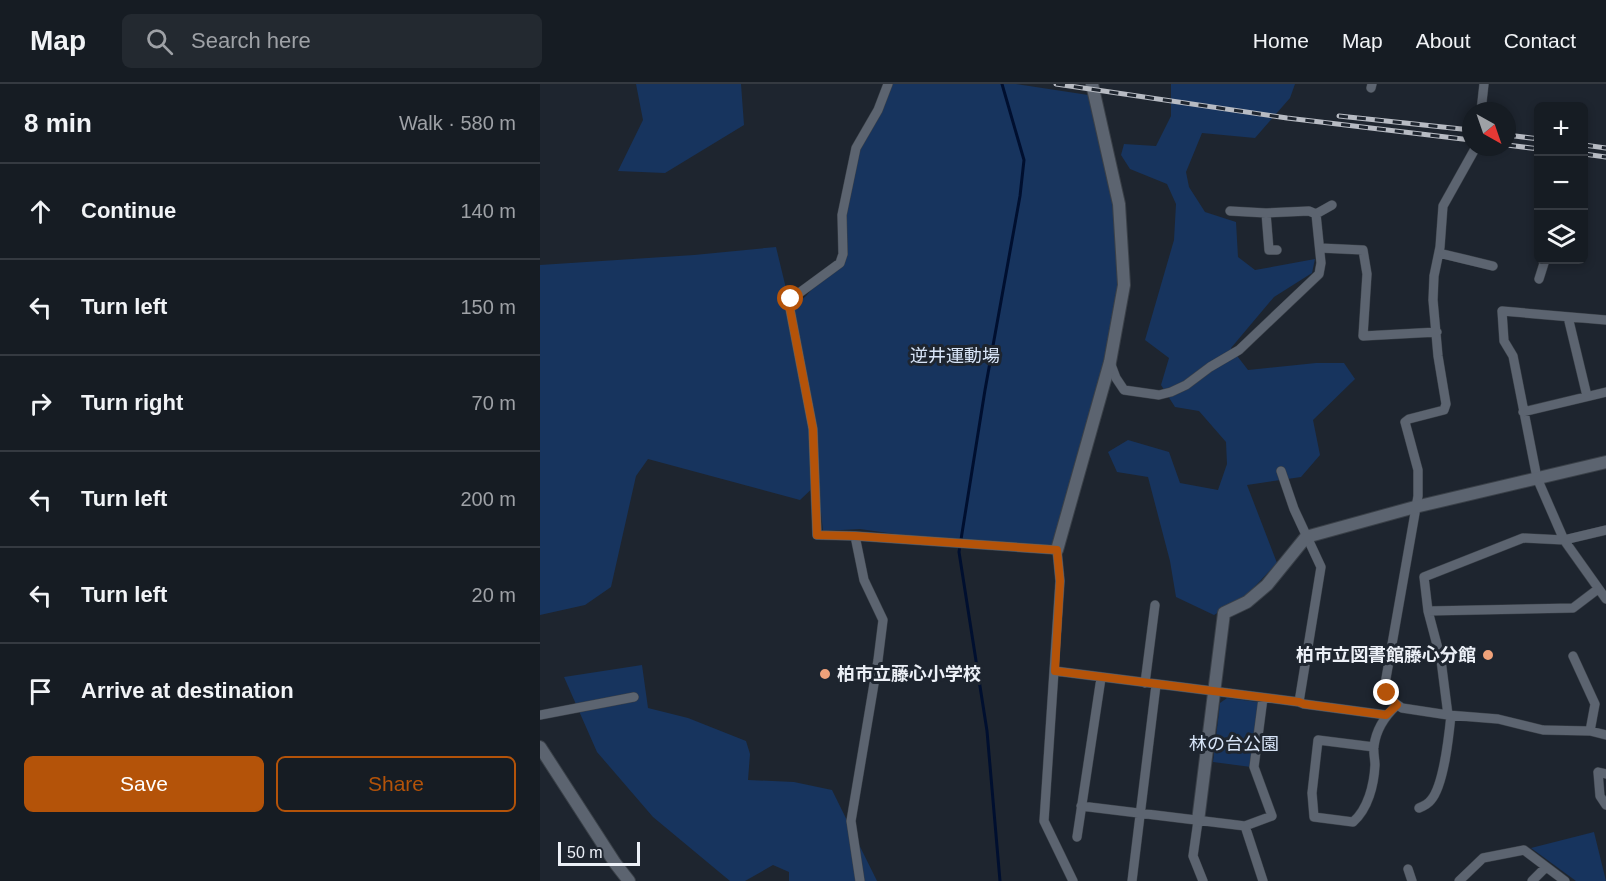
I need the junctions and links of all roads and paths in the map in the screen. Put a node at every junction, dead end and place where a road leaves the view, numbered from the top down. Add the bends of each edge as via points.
1 (888, 84) edge
2 (1092, 84) edge
3 (1484, 84) edge
4 (1481, 102) edge
5 (1471, 156) edge
6 (1332, 205) dead end
7 (1230, 210) dead end
8 (1266, 213) junction
9 (1316, 214) junction
10 (1320, 248) junction
11 (1277, 250) dead end
12 (1439, 253) junction
13 (1544, 264) edge
14 (1493, 266) dead end
15 (1539, 279) dead end
16 (1568, 317) junction
17 (1606, 320) edge
18 (1437, 333) junction
19 (1110, 362) junction
20 (1606, 392) edge
21 (1587, 396) junction
22 (1523, 412) junction
23 (1606, 462) edge
24 (1281, 471) dead end
25 (1538, 478) junction
26 (1415, 507) junction
27 (1606, 530) edge
28 (855, 536) junction
29 (1306, 537) junction
30 (1564, 540) junction
31 (1057, 550) junction
32 (1598, 589) junction
33 (1606, 599) edge
34 (1155, 605) dead end
35 (1428, 610) junction
36 (1573, 656) dead end
37 (1055, 671) junction
38 (1101, 678) junction
39 (1145, 683) junction
40 (1156, 685) junction
41 (1214, 691) junction
42 (634, 697) dead end
43 (1263, 698) junction
44 (1299, 702) junction
45 (1397, 705) junction
46 (540, 714) edge
47 (1386, 715) junction
48 (1449, 715) junction
49 (1590, 731) junction
50 (1606, 735) edge
51 (540, 747) edge
52 (1374, 747) junction
53 (1606, 774) edge
54 (1606, 805) edge
55 (1081, 806) junction
56 (1419, 808) dead end
57 (1140, 813) junction
58 (1198, 820) junction
59 (1245, 826) junction
60 (1077, 837) dead end
61 (1546, 867) junction
62 (1408, 869) dead end
63 (629, 881) edge
64 (860, 881) edge
65 (1073, 881) edge
66 (1132, 881) edge
67 (1203, 881) edge
68 (1263, 881) edge
69 (1412, 881) edge
70 (1459, 881) edge
71 (1532, 881) edge
72 (1565, 881) edge

1 - 28 street via 856,148 842,214 840,263 791,299 790,309 813,429 817,535
2 - 19 street via 1119,204 1124,285
3 - 4 street
5 - 12 street via 1443,206
6 - 9 street
7 - 8 street
8 - 9 street
8 - 11 street via 1269,250
9 - 10 street
10 - 18 street via 1363,250 1367,274 1363,336
10 - 19 street via 1319,274 1239,350 1186,385 1159,395 1124,390
12 - 14 street
12 - 18 street via 1433,300
13 - 15 street
16 - 17 street
16 - 21 street
16 - 22 street via 1502,311 1504,342 1513,356
18 - 26 street via 1446,405 1444,410 1406,422 1418,470
19 - 31 street
20 - 21 street
21 - 22 street
22 - 25 street
23 - 25 street
24 - 29 street
25 - 26 street
25 - 30 street
26 - 29 street
26 - 45 street via 1385,684
27 - 30 street
28 - 31 street
28 - 64 street via 864,580 883,620 851,821
29 - 41 street via 1267,585 1247,602 1224,613
29 - 44 street via 1321,567
30 - 32 street
30 - 35 street via 1523,538 1424,577
31 - 37 street via 1060,581
32 - 33 street
32 - 35 street via 1573,608
34 - 39 street
35 - 48 street
36 - 49 street via 1595,704
37 - 38 street
37 - 65 street via 1044,821
38 - 39 street
38 - 55 street
39 - 40 street
40 - 41 street
40 - 57 street
41 - 43 street
41 - 58 street
42 - 46 street
43 - 44 street
43 - 59 street via 1254,767 1272,816
44 - 47 street
45 - 47 street
45 - 48 street
47 - 52 street
48 - 49 street via 1498,719 1543,730
48 - 56 street via 1446,757 1435,794
49 - 50 street
51 - 63 street
52 - 52 street via 1371,790 1362,814 1353,822 1314,817 1312,793 1318,740
53 - 54 street via 1599,772 1600,796
55 - 57 street
55 - 60 street
57 - 58 street
57 - 66 street
58 - 59 street
58 - 67 street via 1193,856
59 - 68 street
61 - 70 street via 1524,850 1483,858
61 - 71 street
61 - 72 street
62 - 69 street

